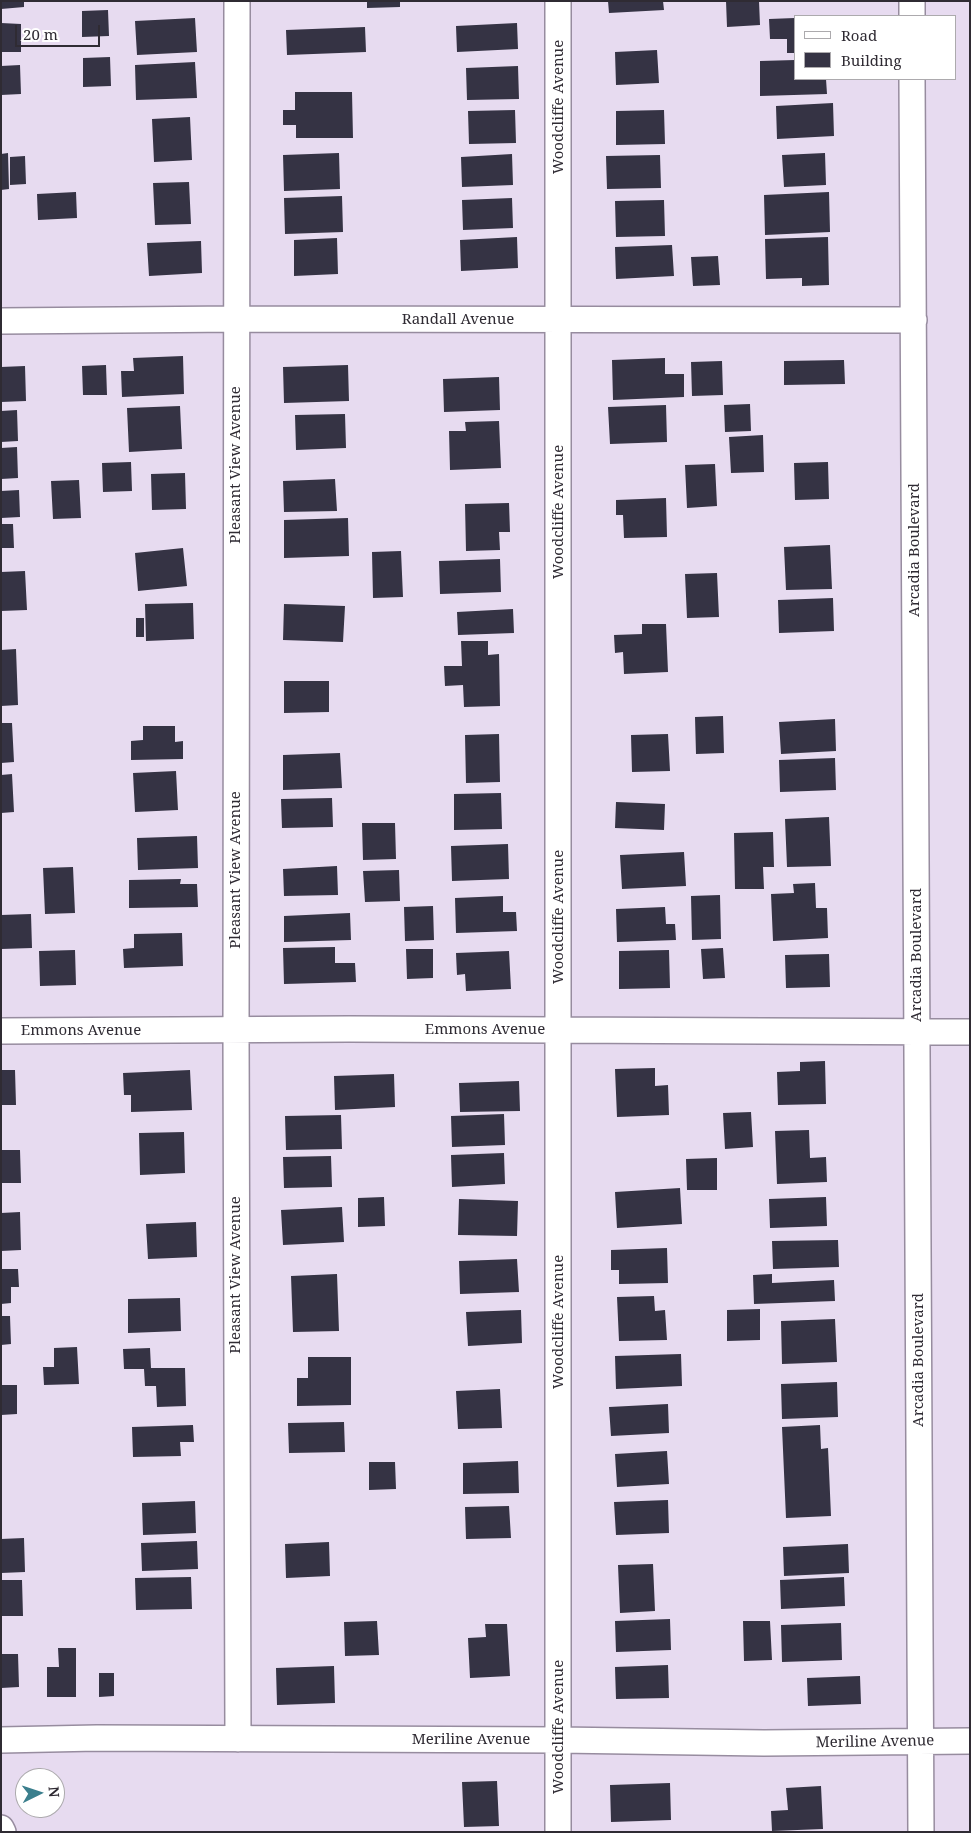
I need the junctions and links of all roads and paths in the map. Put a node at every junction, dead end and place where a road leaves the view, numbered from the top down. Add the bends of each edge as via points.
1 (237, 1) edge
2 (558, 1) edge
3 (912, 1) edge
4 (912, 15) edge
5 (912, 80) edge
6 (237, 319) junction
7 (914, 320) junction
8 (1, 321) edge
9 (559, 321) junction
10 (1, 1031) edge
11 (236, 1031) junction
12 (559, 1031) junction
13 (917, 1032) junction
14 (970, 1032) edge
15 (238, 1739) junction
16 (1, 1740) edge
17 (559, 1740) junction
18 (921, 1741) junction
19 (970, 1741) edge
20 (1, 1828) edge
21 (3, 1832) edge
22 (558, 1832) edge
23 (921, 1832) edge

1 - 6 street, Pleasant View Avenue
2 - 9 street, Woodcliffe Avenue
3 - 4 street
5 - 7 street, Arcadia Boulevard
6 - 8 street, Randall Avenue
6 - 9 street, Randall Avenue
6 - 11 street, Pleasant View Avenue
7 - 9 street, Randall Avenue
7 - 13 street, Arcadia Boulevard
9 - 12 street, Woodcliffe Avenue
10 - 11 street, Emmons Avenue
11 - 12 street, Emmons Avenue
11 - 15 street, Pleasant View Avenue
12 - 13 street, Emmons Avenue
12 - 17 street, Woodcliffe Avenue
13 - 14 street, Emmons Avenue
13 - 18 street, Arcadia Boulevard
15 - 16 street, Meriline Avenue
15 - 17 street, Meriline Avenue
17 - 18 street, Meriline Avenue
17 - 22 street, Woodcliffe Avenue
18 - 19 street, Meriline Avenue
18 - 23 street, Arcadia Boulevard
20 - 21 street

